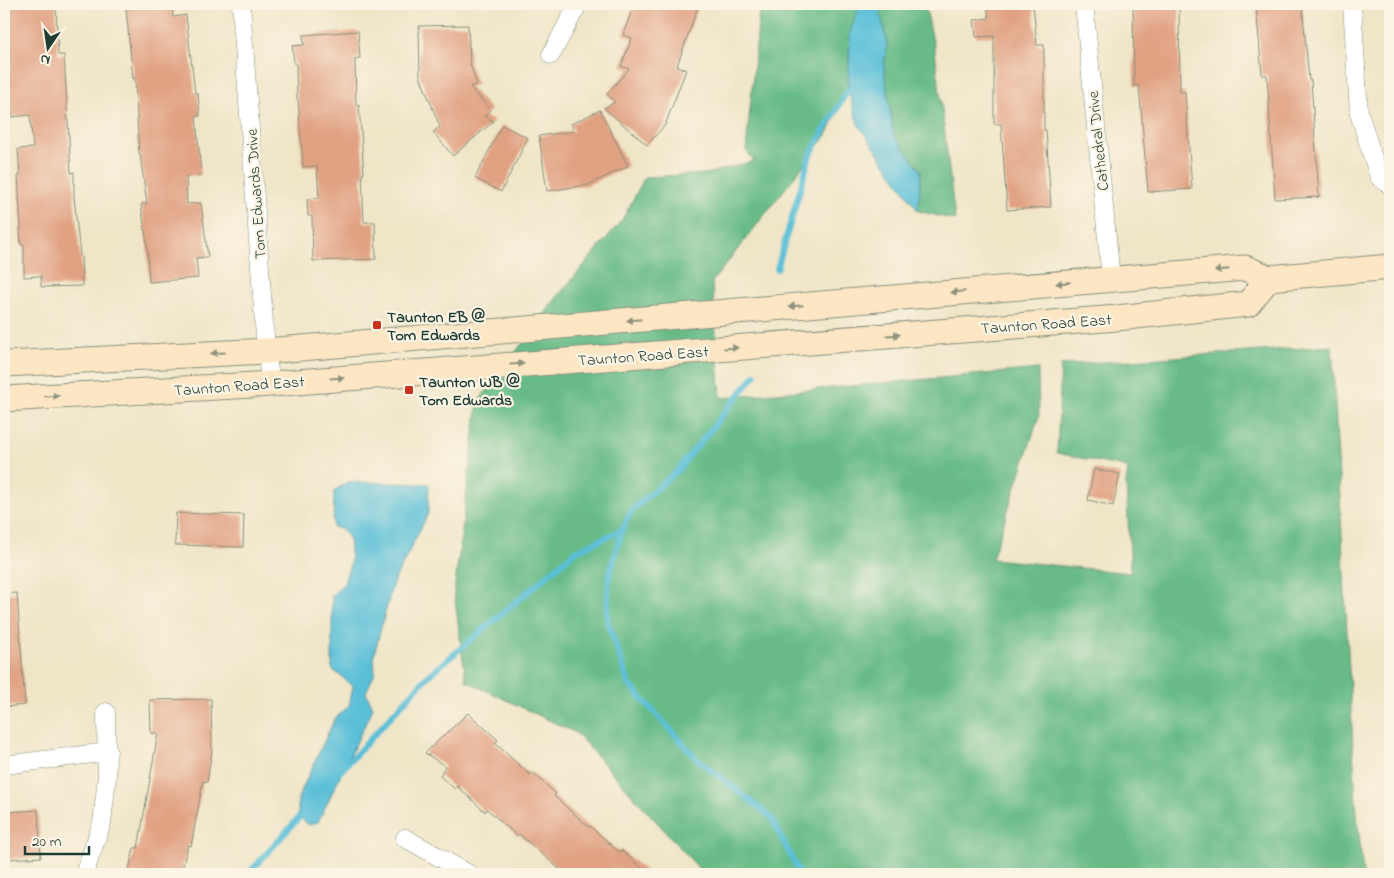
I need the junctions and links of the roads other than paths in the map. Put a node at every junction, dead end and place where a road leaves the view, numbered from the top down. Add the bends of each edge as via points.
1 (240, 4) edge
2 (578, 4) edge
3 (1084, 4) edge
4 (1352, 4) edge
5 (551, 55) dead end
6 (1390, 185) edge
7 (1390, 267) edge
8 (1268, 278) junction
9 (1111, 279) junction
10 (266, 350) junction
11 (4, 364) edge
12 (271, 384) junction
13 (4, 399) edge
14 (106, 712) dead end
15 (108, 752) junction
16 (4, 765) edge
17 (404, 838) dead end
18 (84, 874) edge
19 (469, 874) edge

1 - 10 street, Tom Edwards Drive
2 - 5 street
3 - 9 street, Cathedral Drive
4 - 6 street via 1359,113 1379,177
7 - 8 main road, Taunton Road East
8 -> 9 main road, Taunton Road East via 1245,268
12 -> 8 main road, Taunton Road East via 1117,318 1248,304
9 -> 10 main road, Taunton Road East
10 -> 11 main road, Taunton Road East
10 - 12 street, Tom Edwards Drive
13 -> 12 main road, Taunton Road East
14 - 15 street
15 - 16 street
15 - 18 street via 102,823
17 - 19 street

